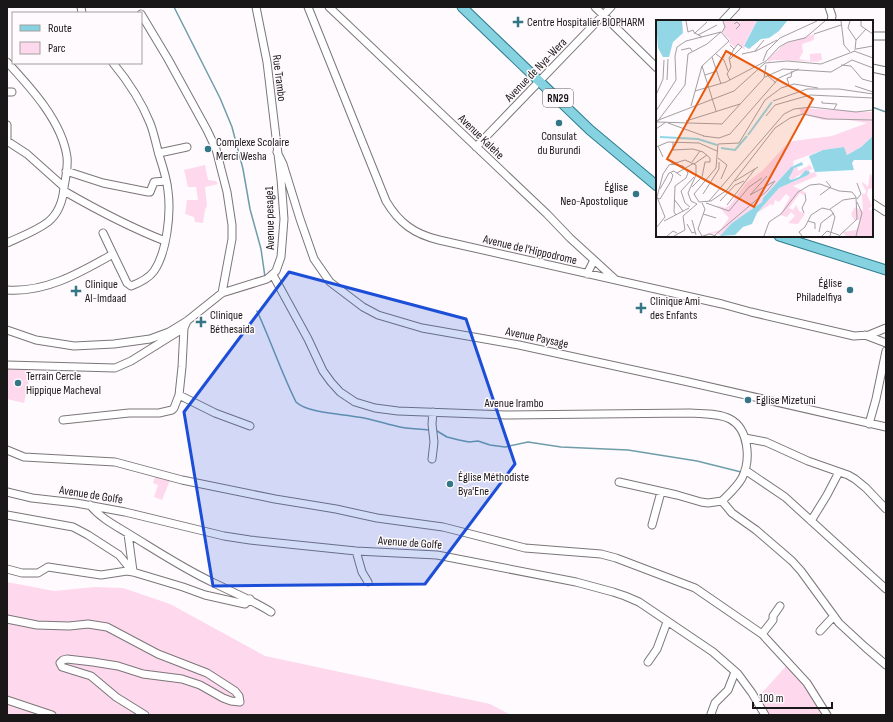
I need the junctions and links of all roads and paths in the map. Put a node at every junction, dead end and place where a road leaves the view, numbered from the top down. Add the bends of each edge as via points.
1 (256, 7) edge
2 (308, 7) edge
3 (330, 7) edge
4 (462, 7) edge
5 (595, 7) edge
6 (611, 7) edge
7 (736, 7) edge
8 (829, 7) edge
9 (142, 15) edge
10 (603, 15) junction
11 (724, 20) edge
12 (830, 20) edge
13 (873, 36) edge
14 (886, 36) edge
15 (7, 62) edge
16 (115, 64) edge
17 (656, 67) edge
18 (873, 68) edge
19 (886, 71) edge
20 (541, 82) junction
21 (7, 125) edge
22 (7, 141) edge
23 (187, 146) dead end
24 (476, 147) junction
25 (277, 152) junction
26 (159, 153) junction
27 (66, 171) junction
28 (166, 181) junction
29 (656, 185) edge
30 (64, 189) junction
31 (873, 204) edge
32 (886, 212) edge
33 (103, 233) dead end
34 (782, 237) edge
35 (165, 241) junction
36 (7, 243) edge
37 (113, 254) junction
38 (594, 260) junction
39 (886, 270) edge
40 (587, 274) junction
41 (273, 275) junction
42 (618, 281) junction
43 (7, 290) edge
44 (222, 293) junction
45 (186, 325) junction
46 (884, 329) edge
47 (7, 330) edge
48 (865, 335) junction
49 (885, 342) edge
50 (886, 351) edge
51 (7, 365) edge
52 (179, 395) junction
53 (432, 412) junction
54 (63, 420) dead end
55 (869, 424) junction
56 (250, 426) dead end
57 (886, 428) edge
58 (745, 438) junction
59 (7, 450) edge
60 (432, 459) dead end
61 (745, 470) junction
62 (839, 472) junction
63 (619, 482) dead end
64 (7, 492) edge
65 (661, 492) junction
66 (722, 501) junction
67 (90, 506) junction
68 (886, 509) edge
69 (7, 515) edge
70 (811, 521) junction
71 (652, 525) dead end
72 (128, 534) junction
73 (356, 551) junction
74 (7, 569) edge
75 (133, 572) junction
76 (368, 582) dead end
77 (886, 589) edge
78 (250, 599) junction
79 (780, 606) dead end
80 (271, 612) dead end
81 (834, 616) junction
82 (7, 619) edge
83 (667, 622) junction
84 (820, 630) dead end
85 (762, 634) junction
86 (648, 662) dead end
87 (886, 665) edge
88 (735, 672) junction
89 (7, 700) edge
90 (711, 714) edge
91 (52, 715) edge
92 (145, 715) edge
93 (765, 715) edge
94 (827, 715) edge

1 - 25 street, Rue Trambo via 267,62
2 - 40 street, Avenue de l'Hippodrome via 386,201 404,224 424,236
3 - 24 street, Avenue Kalehe
4 - 20 main road, RN29
5 - 10 street
6 - 10 street, Avenue de Nya-Wera
7 - 11 street
8 - 12 street via 832,16
9 - 44 street via 218,155 232,225 232,239
10 - 17 street
10 - 20 street, Avenue de Nya-Wera
13 - 14 street
15 - 27 street via 53,119 67,157
16 - 26 street via 150,122
18 - 19 street
20 - 24 street, Avenue de Nya-Wera
20 - 29 main road, RN29 via 590,130
21 - 22 street
22 - 30 street via 27,154
23 - 26 street
24 - 38 street, Avenue Kalehe
25 - 41 street, Avenue pesage1 via 284,219 281,257
25 - 55 street, Avenue Paysage via 284,164 314,259 330,282 378,315 422,328 519,345 684,380
26 - 28 street
27 - 28 street via 103,183 148,192 154,182
27 - 30 street
28 - 35 street via 169,204
30 - 35 street via 103,213
30 - 36 street via 59,209 48,222
31 - 32 street
33 - 37 street
34 - 39 main road
35 - 37 street via 154,272 131,286 127,283
37 - 43 street via 74,276 28,291
38 - 40 street
38 - 42 street, Avenue Kalehe
40 - 42 street, Avenue de l'Hippodrome
41 - 44 street via 257,283
41 - 53 street, Avenue Irambo via 323,371 340,392 355,402 387,411
42 - 48 street, Avenue de l'Hippodrome via 854,336
44 - 45 street
45 - 47 street via 150,339 94,346 51,344
45 - 51 street via 131,361 115,368
45 - 52 street
46 - 48 street, Avenue de l'Hippodrome
46 - 49 street
48 - 49 street
50 - 55 street
52 - 54 street via 174,408 165,413 129,413
52 - 56 street via 215,413
53 - 58 street, Avenue Irambo via 506,415 705,414 736,422
53 - 60 street
55 - 57 street, Avenue Paysage
58 - 61 street, Avenue Irambo
58 - 62 street via 766,442
59 - 85 street via 24,457 115,462 220,488 377,518 443,527 525,548 601,554 695,588
61 - 66 street, Avenue Irambo via 737,486
61 - 70 street via 785,497
62 - 68 street via 855,479
62 - 70 street
63 - 65 street
64 - 67 street, Avenue de Golfe
65 - 66 street via 701,502
65 - 71 street
66 - 81 street via 732,513 792,561
67 - 72 street
67 - 73 street, Avenue de Golfe via 224,536
69 - 75 street via 73,527 119,555
70 - 77 street
72 - 75 street
72 - 78 street via 180,565
73 - 76 street
73 - 83 street, Avenue de Golfe via 437,555 591,585 639,602
74 - 75 street via 22,573 38,573 48,567 101,575
75 - 78 street via 219,599 245,604
78 - 80 street
79 - 85 street
81 - 84 street
81 - 87 street
82 - 92 street via 36,625 88,624 108,627 158,654 207,673 239,696 240,702 231,701 182,679 143,674 118,666 67,659 60,663 62,667 91,676 116,697
83 - 86 street via 657,649
83 - 88 street, Avenue de Golfe via 712,652
85 - 94 street via 807,683
88 - 90 street via 728,690 715,703
88 - 93 street, Avenue de Golfe via 742,678
89 - 91 street

